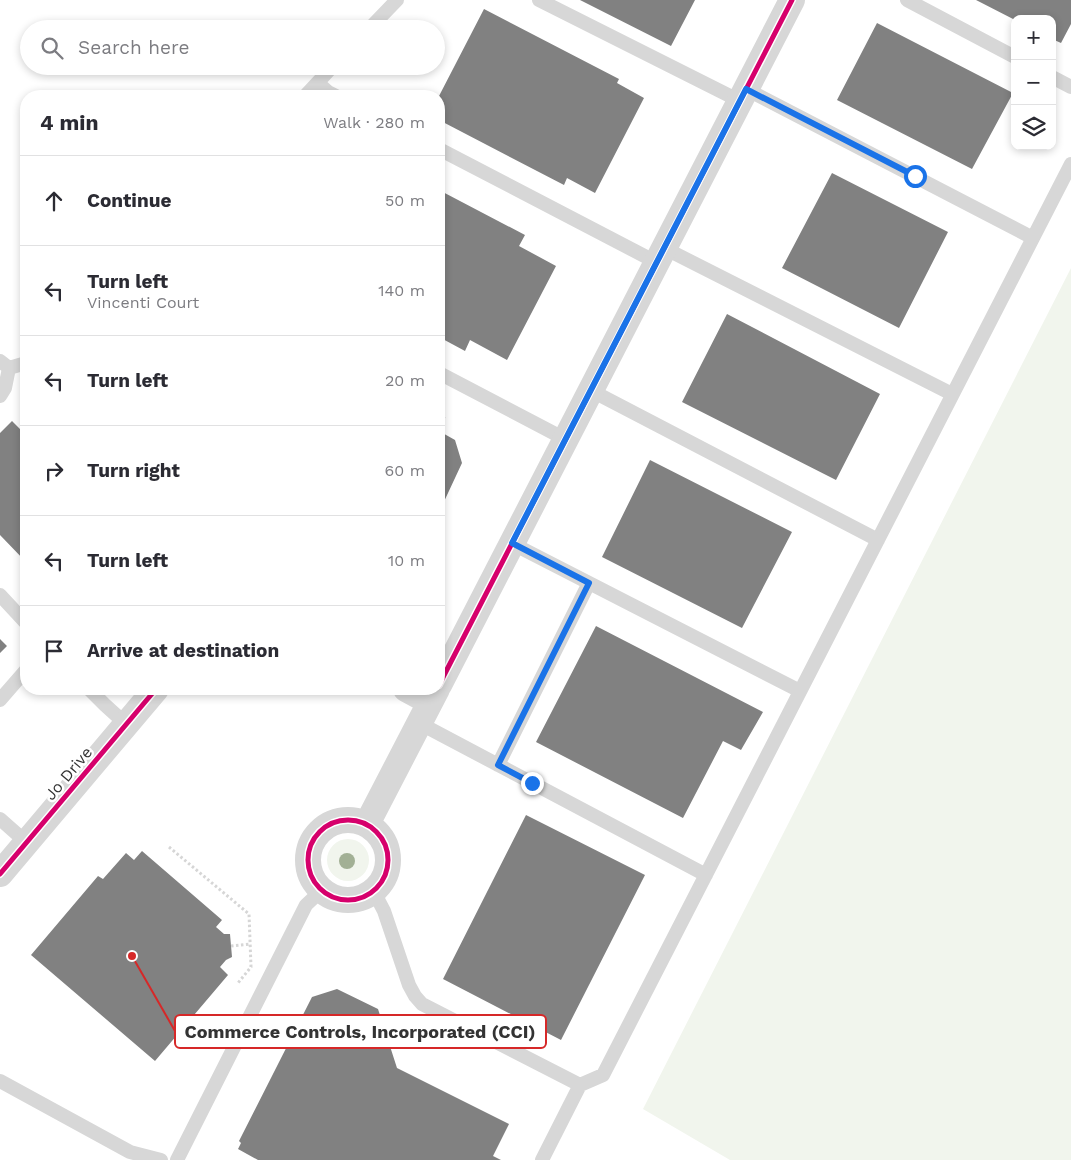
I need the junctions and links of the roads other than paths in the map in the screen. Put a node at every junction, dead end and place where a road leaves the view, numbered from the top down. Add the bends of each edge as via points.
1 (397, 0) edge
2 (539, 0) edge
3 (792, 0) edge
4 (907, 0) edge
5 (378, 20) edge
6 (1011, 55) edge
7 (326, 75) edge
8 (1056, 79) edge
9 (318, 83) junction
10 (1071, 87) edge
11 (311, 90) edge
12 (326, 90) edge
13 (743, 95) junction
14 (445, 153) edge
15 (1071, 164) edge
16 (1033, 238) junction
17 (660, 255) junction
18 (20, 363) edge
19 (4, 364) edge
20 (445, 376) edge
21 (590, 390) junction
22 (952, 394) junction
23 (0, 396) edge
24 (565, 439) junction
25 (878, 540) junction
26 (512, 543) junction
27 (589, 583) junction
28 (0, 596) edge
29 (20, 617) edge
30 (445, 673) edge
31 (20, 677) edge
32 (800, 691) junction
33 (95, 695) edge
34 (151, 695) edge
35 (0, 700) edge
36 (431, 700) edge
37 (126, 724) junction
38 (498, 765) junction
39 (0, 819) edge
40 (366, 824) junction
41 (26, 842) junction
42 (0, 874) edge
43 (706, 875) junction
44 (321, 891) junction
45 (374, 892) junction
46 (0, 1081) edge
47 (580, 1085) junction
48 (161, 1160) edge
49 (178, 1160) edge
50 (542, 1160) edge

1 - 5 lane
2 - 13 lane
3 - 13 street
4 - 6 lane
7 - 9 lane
8 - 10 lane
9 - 11 lane
9 - 12 lane
13 - 16 lane
13 - 17 street
14 - 17 lane
15 - 16 lane
16 - 22 lane
17 - 21 street
17 - 22 lane
18 - 19 lane
19 - 23 lane via 5,388
20 - 24 lane
21 - 24 street
21 - 25 lane
22 - 25 lane
24 - 26 street
25 - 32 lane
26 - 27 lane
26 - 30 street
27 - 32 lane
27 - 38 lane
28 - 29 lane
31 - 35 lane
32 - 43 lane
33 - 37 lane
34 - 37 street, Jo Drive
36 - 38 lane
36 - 40 street
37 - 41 street, Jo Drive
38 - 43 lane
39 - 41 lane
40 - 44 street via 340,820 317,834 307,857 308,870
40 - 45 street via 385,843 388,856 383,882
41 - 42 street, Jo Drive
43 - 47 lane via 603,1075
44 - 45 street via 333,899 347,901 361,899
44 - 49 lane via 306,905
45 - 47 lane via 384,911 409,985 422,1004
46 - 48 lane via 130,1152
47 - 50 lane

